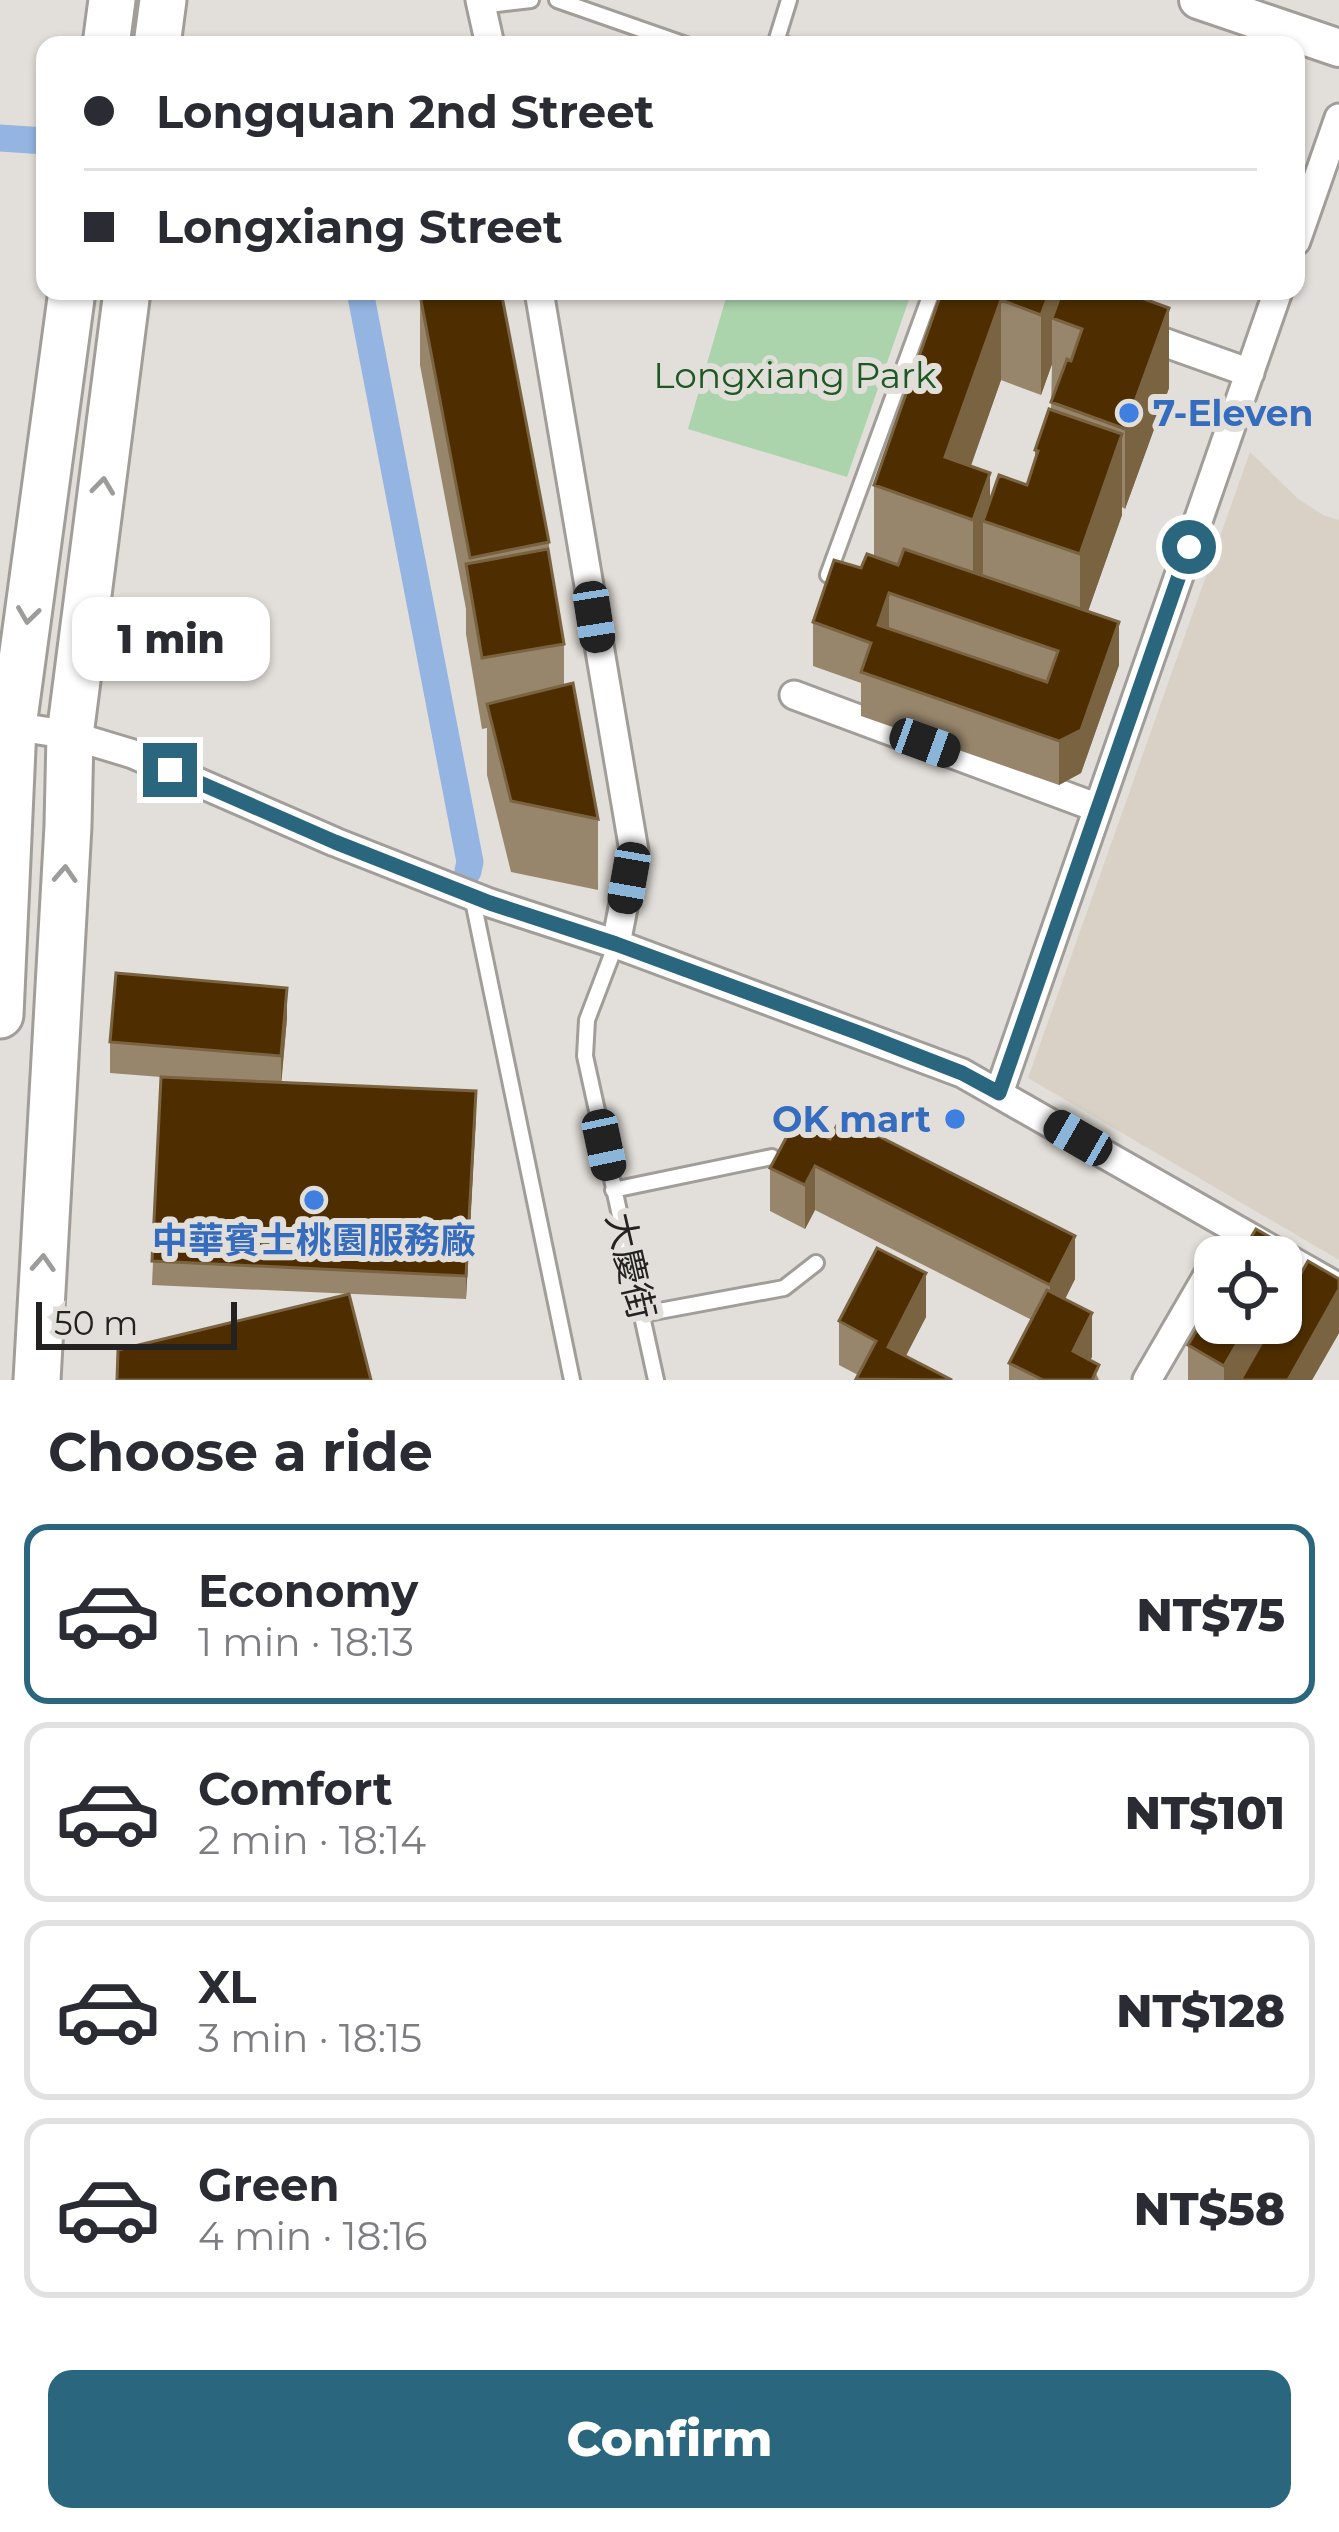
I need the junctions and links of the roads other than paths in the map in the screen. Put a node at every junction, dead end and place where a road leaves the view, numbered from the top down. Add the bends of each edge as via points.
1 (112, 0) edge
2 (163, 0) edge
3 (531, 0) edge
4 (557, 0) edge
5 (789, 0) edge
6 (1198, 0) edge
7 (481, 3) edge
8 (107, 36) edge
9 (159, 36) edge
10 (488, 36) edge
11 (660, 36) edge
12 (783, 36) edge
13 (1304, 36) edge
14 (1305, 36) edge
15 (1339, 48) edge
16 (1339, 118) edge
17 (1305, 215) edge
18 (71, 300) edge
19 (126, 300) edge
20 (541, 300) edge
21 (929, 300) edge
22 (1275, 300) edge
23 (1117, 326) edge
24 (1250, 373) junction
25 (828, 575) edge
26 (794, 695) dead end
27 (13, 726) junction
28 (70, 735) junction
29 (1098, 808) junction
30 (472, 896) junction
31 (616, 944) junction
32 (0, 1015) edge
33 (999, 1093) junction
34 (772, 1157) edge
35 (613, 1190) junction
36 (1235, 1228) junction
37 (1230, 1236) edge
38 (816, 1263) dead end
39 (1339, 1288) edge
40 (1194, 1299) edge
41 (643, 1314) junction
42 (37, 1380) edge
43 (572, 1380) edge
44 (656, 1380) edge
45 (1147, 1380) edge

1 - 8 main road
2 - 9 main road
3 - 7 lane
4 - 11 lane
5 - 12 lane
6 - 13 street
7 - 10 street
14 - 15 street
16 - 17 street
18 -> 27 main road
28 -> 19 main road
20 - 31 street via 634,851
21 - 25 lane
22 - 24 street
23 - 24 street
24 - 29 street
26 - 29 street
27 - 28 street
27 - 32 main road
28 - 30 street
42 -> 28 main road
29 - 33 street
30 - 31 street
30 - 43 lane
31 - 33 street
31 - 35 lane, 大慶街 via 587,1020 584,1056
33 - 36 street
34 - 35 lane
35 - 41 lane, 大慶街
36 - 37 street
36 - 39 street
38 - 41 lane via 784,1288
40 - 45 street
41 - 44 lane, 大慶街

